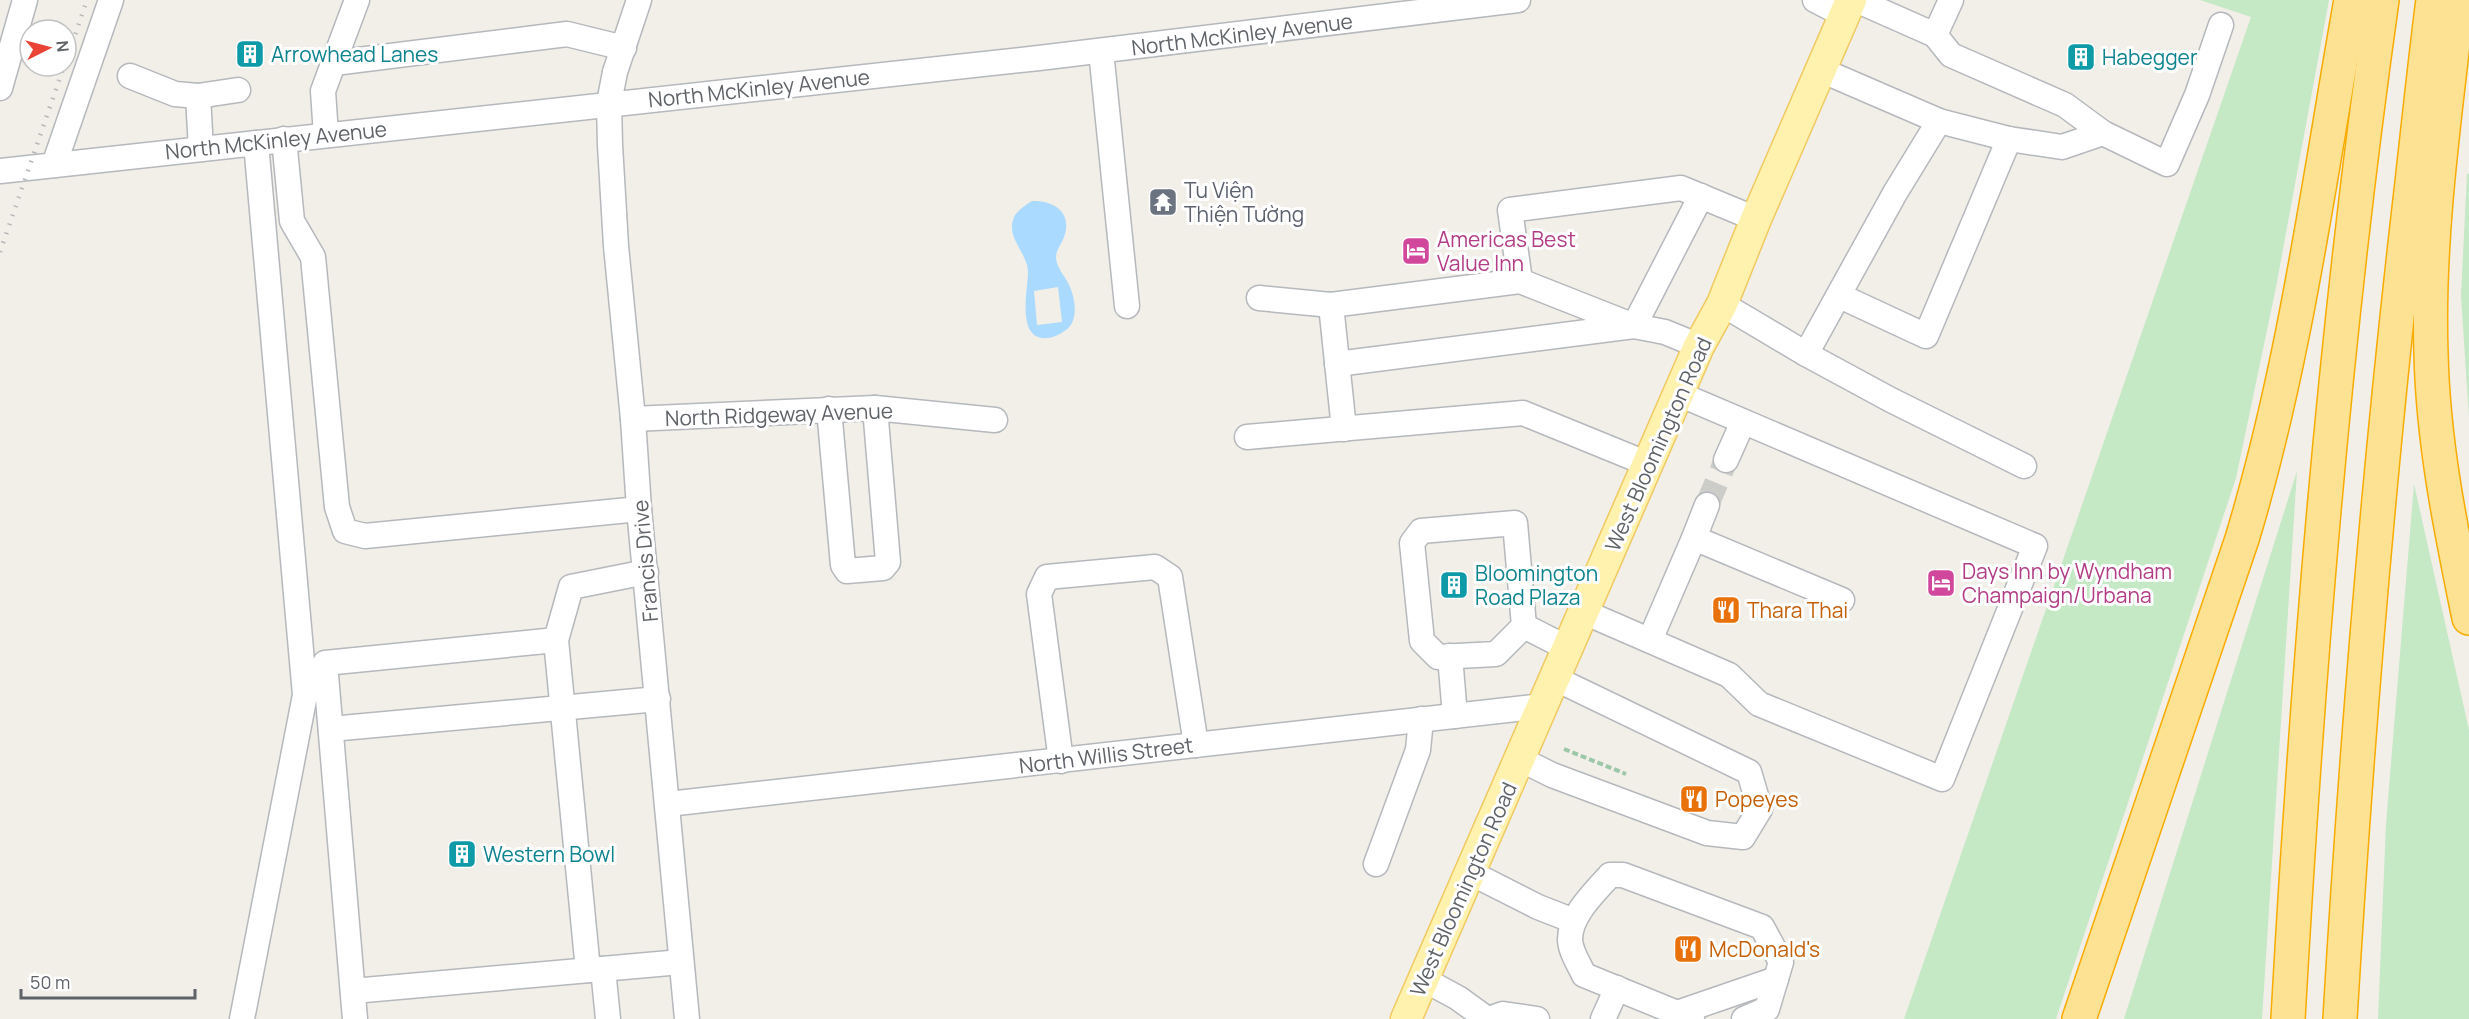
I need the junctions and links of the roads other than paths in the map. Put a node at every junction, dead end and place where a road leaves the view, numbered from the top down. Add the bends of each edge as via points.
1 (25, 0) edge
2 (111, 0) edge
3 (357, 0) edge
4 (639, 0) edge
5 (1518, 0) edge
6 (1815, 0) edge
7 (1951, 0) edge
8 (2351, 0) edge
9 (2382, 0) edge
10 (2433, 0) edge
11 (2458, 0) edge
12 (1850, 5) edge
13 (2221, 25) dead end
14 (1935, 35) junction
15 (624, 48) junction
16 (1101, 51) junction
17 (334, 63) junction
18 (1821, 70) junction
19 (130, 76) dead end
20 (0, 88) edge
21 (237, 90) dead end
22 (198, 96) junction
23 (609, 103) junction
24 (1939, 121) junction
25 (2103, 133) junction
26 (326, 135) junction
27 (284, 139) junction
28 (2009, 139) junction
29 (256, 142) junction
30 (201, 149) junction
31 (54, 165) junction
32 (0, 171) edge
33 (1701, 196) junction
34 (1756, 219) junction
35 (1520, 281) junction
36 (1840, 296) junction
37 (1259, 298) dead end
38 (1722, 304) junction
39 (1331, 305) junction
40 (1127, 306) dead end
41 (1634, 326) junction
42 (1699, 346) junction
43 (1806, 354) junction
44 (1337, 364) junction
45 (1679, 394) junction
46 (875, 408) junction
47 (829, 409) junction
48 (633, 419) junction
49 (995, 420) dead end
50 (1743, 422) junction
51 (1344, 429) junction
52 (1247, 437) dead end
53 (1726, 460) tunnel mouth
54 (1648, 464) junction
55 (2024, 466) dead end
56 (1707, 506) tunnel mouth
57 (639, 509) junction
58 (1694, 538) junction
59 (645, 572) junction
60 (1842, 600) dead end
61 (1584, 612) junction
62 (2469, 618) edge
63 (1524, 626) junction
64 (556, 640) junction
65 (1650, 640) junction
66 (1567, 648) junction
67 (1450, 656) junction
68 (1554, 678) junction
69 (658, 699) junction
70 (1543, 706) junction
71 (562, 708) junction
72 (1455, 716) junction
73 (1421, 719) junction
74 (331, 729) junction
75 (1196, 745) junction
76 (1520, 759) junction
77 (1061, 761) junction
78 (668, 804) junction
79 (1376, 864) dead end
80 (1470, 873) junction
81 (1574, 921) junction
82 (681, 962) junction
83 (596, 970) junction
84 (1423, 979) junction
85 (1776, 979) junction
86 (1617, 988) junction
87 (353, 991) junction
88 (1685, 1016) edge
89 (242, 1019) edge
90 (356, 1019) edge
91 (608, 1019) edge
92 (687, 1019) edge
93 (1406, 1019) edge
94 (1488, 1019) edge
95 (1537, 1019) edge
96 (1603, 1019) edge
97 (1744, 1019) edge
98 (2079, 1019) edge
99 (2288, 1019) edge
100 (2340, 1019) edge

1 - 20 street
2 - 31 street
3 - 17 street
4 - 15 street, Francis Drive
5 - 16 street, North McKinley Avenue
6 - 12 street
7 - 14 street
8 - 98 highway via 2280,398 2262,475
9 - 99 highway via 2341,335 2316,606
10 - 100 highway via 2393,348 2372,574
11 - 62 highway via 2440,159 2430,352 2444,500
12 - 14 street
12 - 18 main road, West Bloomington Road
13 - 25 street via 2168,164
14 - 25 street via 1951,55 2065,105
15 - 17 street via 567,34
15 - 23 street, Francis Drive
16 - 23 street, North McKinley Avenue
16 - 40 street
17 - 26 street via 323,91
18 - 24 street
18 - 34 main road, West Bloomington Road
19 - 22 street via 176,94
21 - 22 street
22 - 30 street
23 - 26 street, North McKinley Avenue
23 - 48 street, Francis Drive via 615,246
24 - 28 street
24 - 36 street
25 - 28 street via 2062,147
26 - 27 street, North McKinley Avenue
27 - 29 street, North McKinley Avenue
27 - 57 street via 292,221 314,257 337,507 345,531 365,536
28 - 36 street via 1926,336
29 - 30 street, North McKinley Avenue
29 - 89 street via 305,695
30 - 31 street, North McKinley Avenue
31 - 32 street, North McKinley Avenue
33 - 34 street
33 - 35 street via 1681,188 1510,210
33 - 41 street
34 - 38 main road, West Bloomington Road
35 - 39 street
35 - 41 street
36 - 43 street
37 - 39 street
38 - 42 main road, West Bloomington Road
38 - 43 street
39 - 44 street
41 - 42 street
41 - 44 street
42 - 45 main road, West Bloomington Road
43 - 55 street
44 - 51 street
45 - 50 street
45 - 54 main road, West Bloomington Road
46 - 47 street, North Ridgeway Avenue
46 - 47 street via 888,562 883,567 847,571 843,566
46 - 49 street, North Ridgeway Avenue
47 - 48 street, North Ridgeway Avenue
48 - 57 street, Francis Drive
50 - 53 street
50 - 65 street via 2035,546 1942,780 1759,704 1729,675
51 - 52 street
51 - 54 street via 1523,413
54 - 61 main road, West Bloomington Road
56 - 58 street
57 - 59 street, Francis Drive
58 - 60 street
58 - 65 street
59 - 64 street via 572,587
59 - 69 street, Francis Drive
61 - 65 street
61 - 66 main road, West Bloomington Road
63 - 66 street
63 - 67 street via 1496,654
63 - 67 street via 1515,523 1420,531 1412,543 1422,641 1438,657
64 - 71 street
64 - 74 street via 325,663
66 - 68 main road, West Bloomington Road
67 - 72 street
68 - 70 main road, West Bloomington Road
68 - 76 street via 1749,772 1760,809 1743,837 1707,833 1552,775
69 - 71 street
69 - 78 street, Francis Drive
70 - 72 street, North Willis Street
70 - 76 main road, West Bloomington Road
71 - 74 street
71 - 83 street
72 - 73 street, North Willis Street
73 - 75 street, North Willis Street
73 - 79 street via 1418,750
74 - 87 street
75 - 77 street, North Willis Street
75 - 77 street via 1170,578 1155,567 1047,577 1039,594
76 - 80 main road, West Bloomington Road
77 - 78 street, North Willis Street
78 - 82 street, Francis Drive
80 - 81 street
80 - 84 main road, West Bloomington Road
81 - 85 street via 1610,874 1623,875 1762,927 1781,962
81 - 86 street via 1572,950 1584,975
82 - 83 street
82 - 92 street, Francis Drive
83 - 87 street
83 - 91 street
84 - 93 main road, West Bloomington Road
84 - 94 street
85 - 88 street
85 - 97 street via 1767,1009
86 - 88 street
86 - 96 street
87 - 90 street
94 - 95 street via 1503,1014

